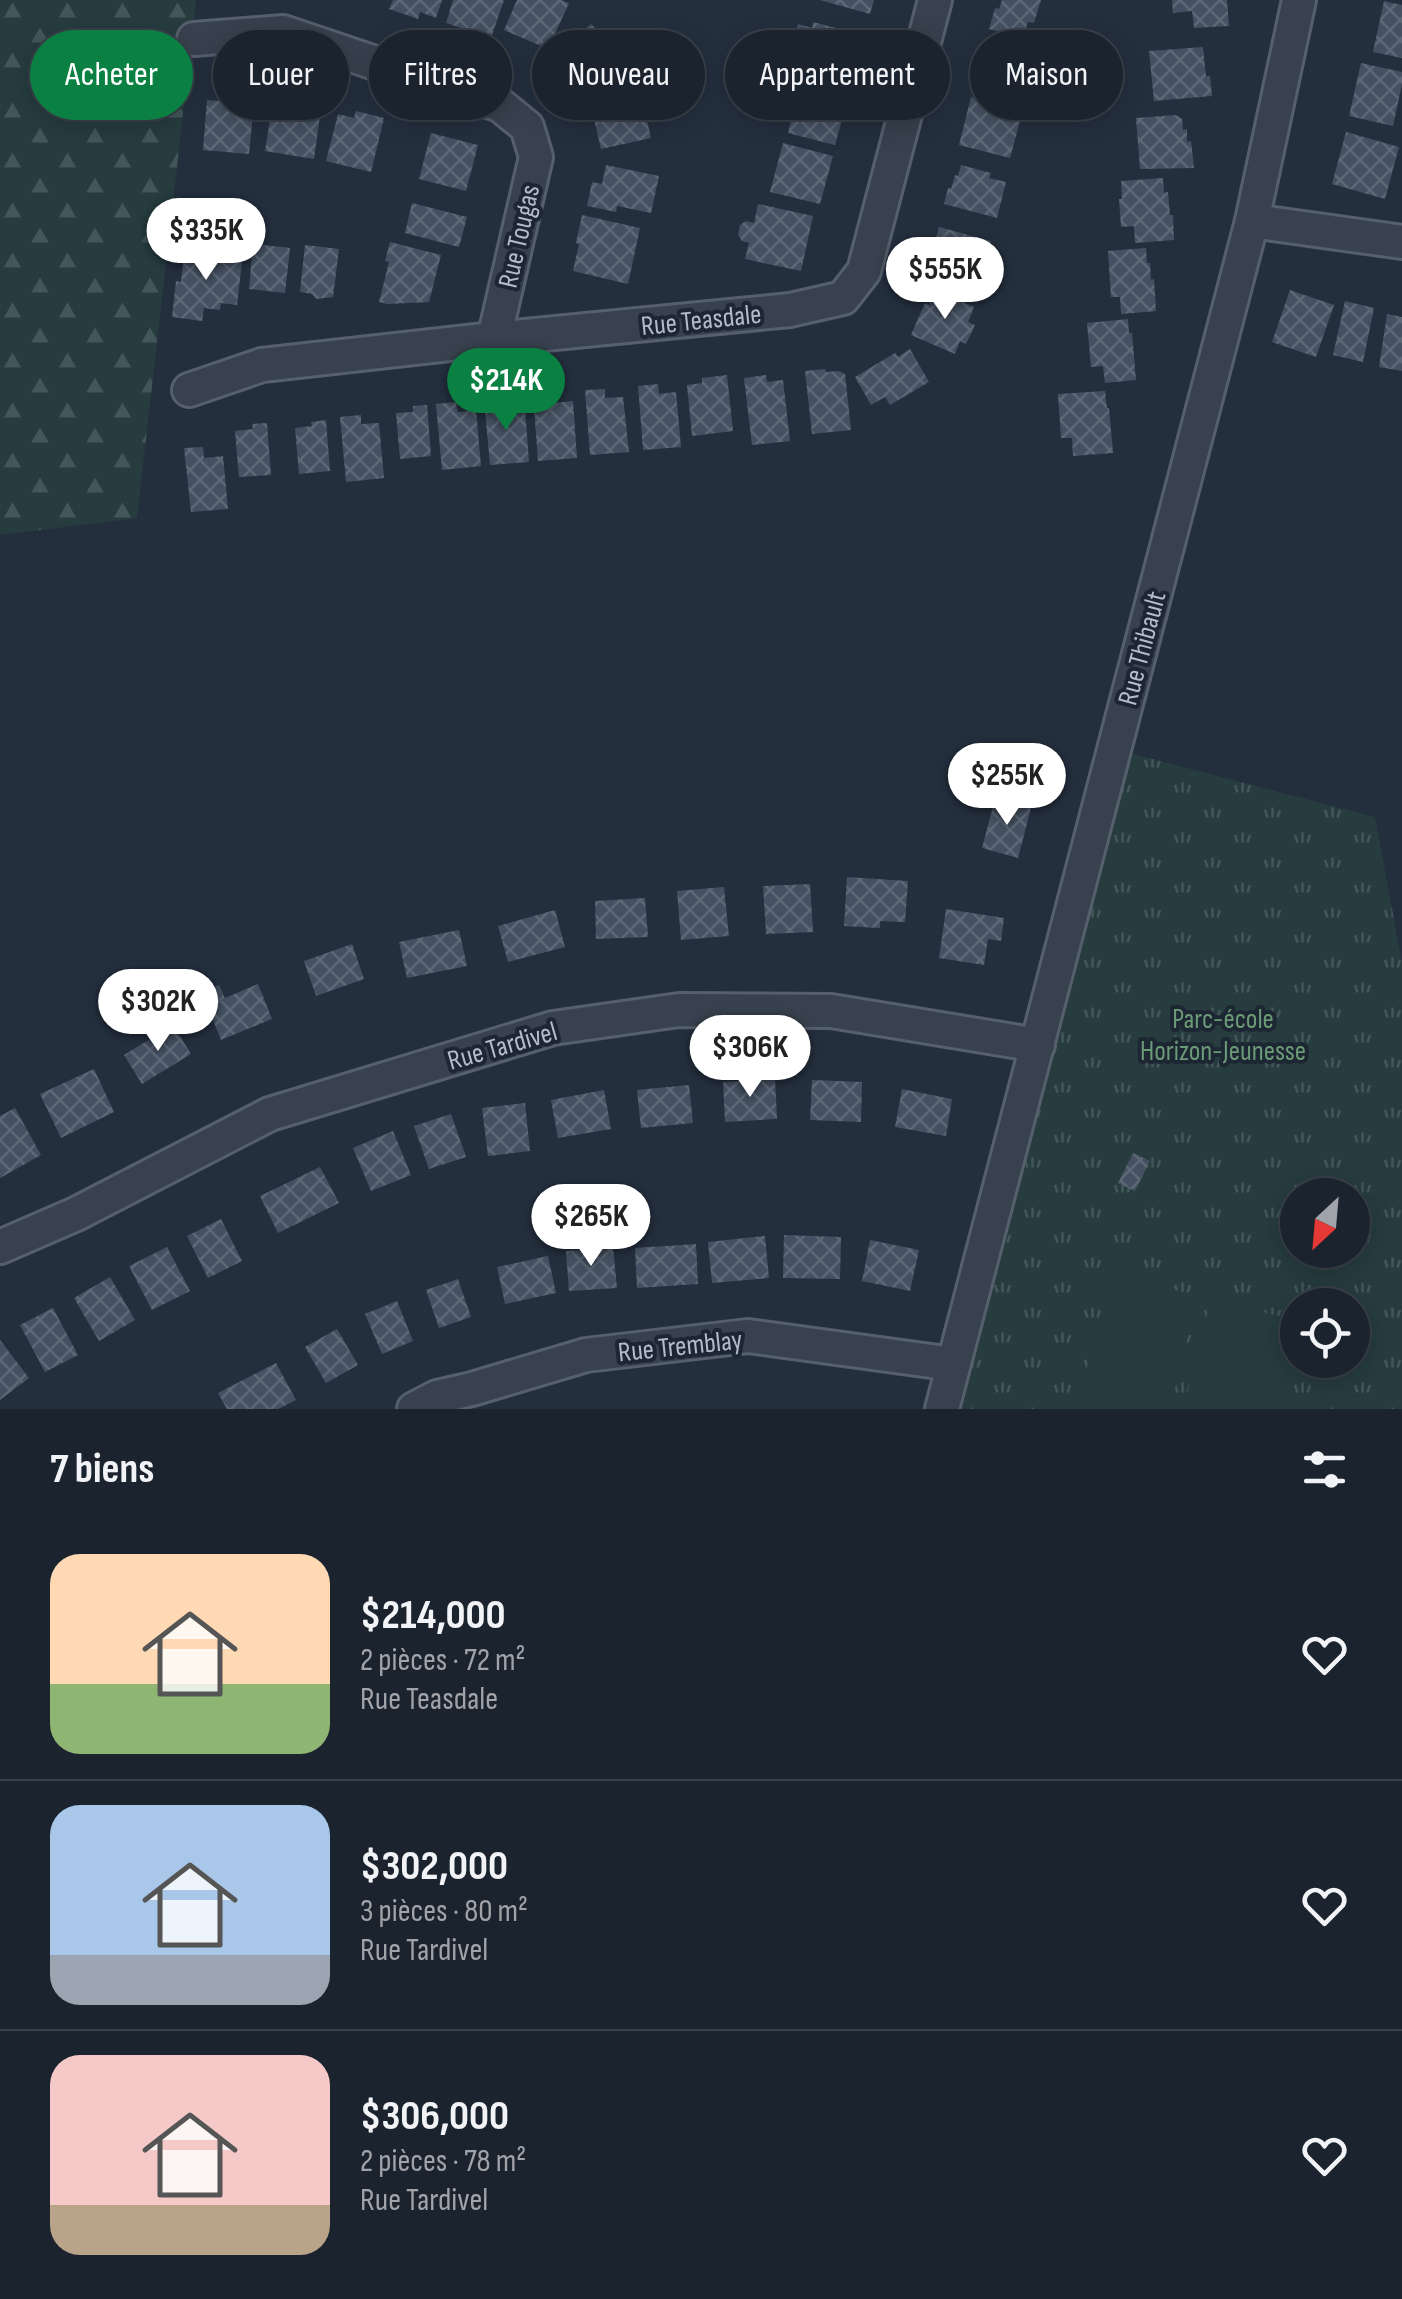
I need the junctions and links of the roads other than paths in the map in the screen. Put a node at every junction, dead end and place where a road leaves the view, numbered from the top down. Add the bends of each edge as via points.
1 (935, 0) edge
2 (1299, 0) edge
3 (194, 39) dead end
4 (1252, 221) junction
5 (1402, 242) edge
6 (494, 339) junction
7 (189, 390) dead end
8 (1038, 1045) junction
9 (0, 1247) edge
10 (953, 1364) junction
11 (474, 1399) edge
12 (414, 1409) edge
13 (942, 1409) edge

1 - 6 street, Rue Teasdale via 864,270 843,298 790,310
2 - 4 street, Rue Thibault
3 - 6 street, Rue Tougas via 283,32 500,105 527,127 536,156
4 - 5 street
4 - 8 street, Rue Thibault
6 - 7 street, Rue Teasdale via 262,365
8 - 9 street, Rue Tardivel via 832,1011 679,1010 553,1028 270,1114
8 - 10 street, Rue Thibault
10 - 11 street, Rue Tremblay via 748,1336 586,1355
10 - 13 street, Rue Thibault
11 - 12 street, Rue Tremblay via 437,1397

